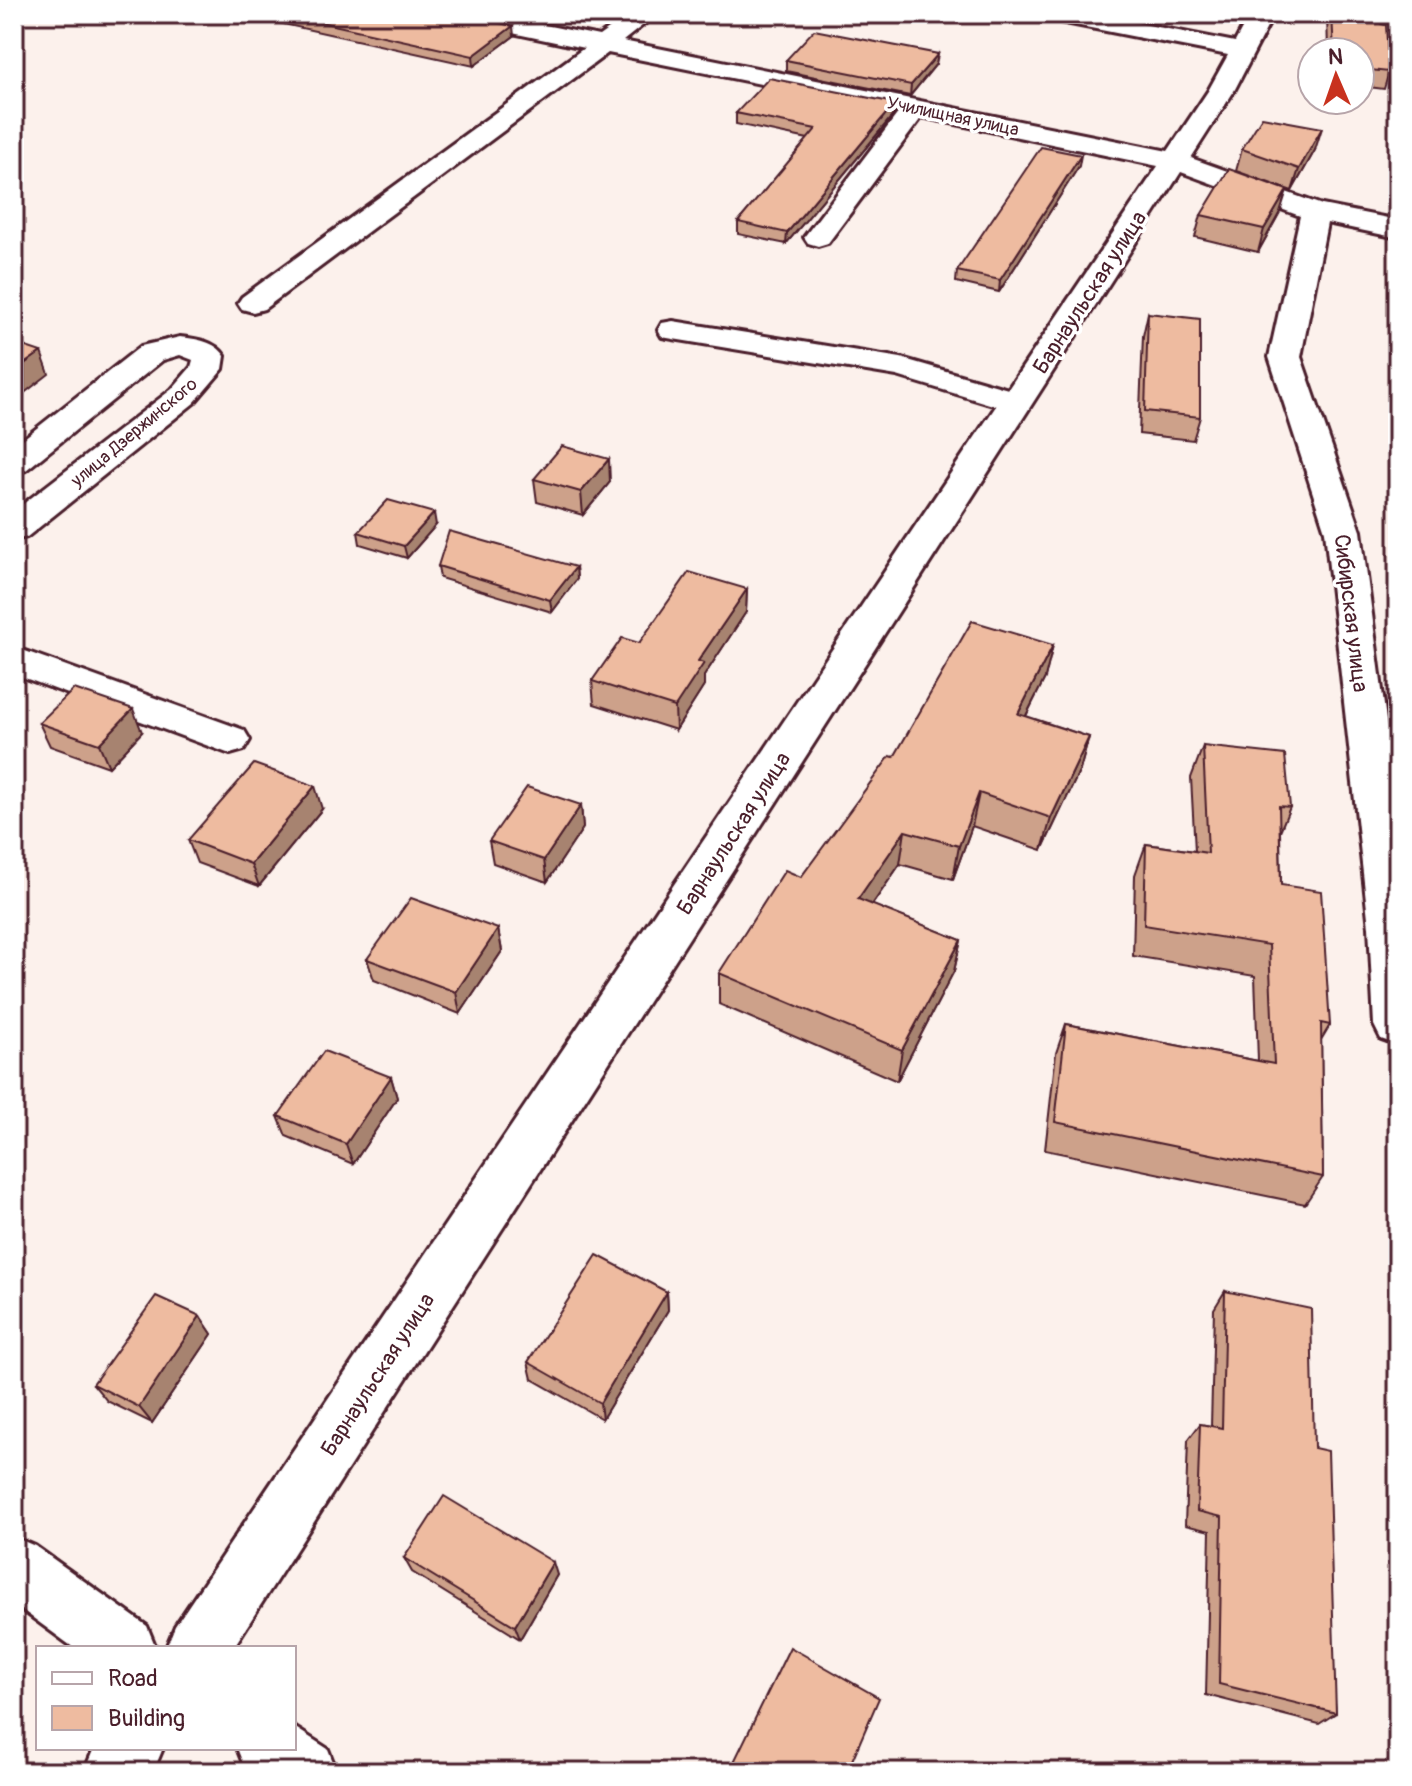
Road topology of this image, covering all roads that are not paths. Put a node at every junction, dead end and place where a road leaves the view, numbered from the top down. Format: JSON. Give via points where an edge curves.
{"nodes":[{"id":1,"x":455,"y":14,"type":"edge"},
{"id":2,"x":645,"y":14,"type":"edge"},
{"id":3,"x":1055,"y":14,"type":"edge"},
{"id":4,"x":1262,"y":14,"type":"edge"},
{"id":5,"x":603,"y":44,"type":"junction"},
{"id":6,"x":1242,"y":51,"type":"junction"},
{"id":7,"x":916,"y":108,"type":"junction"},
{"id":8,"x":1175,"y":161,"type":"junction"},
{"id":9,"x":1315,"y":212,"type":"junction"},
{"id":10,"x":1398,"y":229,"type":"edge"},
{"id":11,"x":818,"y":237,"type":"dead end"},
{"id":12,"x":253,"y":303,"type":"dead end"},
{"id":13,"x":673,"y":330,"type":"dead end"},
{"id":14,"x":1017,"y":402,"type":"junction"},
{"id":15,"x":14,"y":463,"type":"edge"},
{"id":16,"x":14,"y":529,"type":"edge"},
{"id":17,"x":14,"y":660,"type":"edge"},
{"id":18,"x":230,"y":740,"type":"dead end"},
{"id":19,"x":1398,"y":1025,"type":"edge"},
{"id":20,"x":14,"y":1567,"type":"edge"},
{"id":21,"x":122,"y":1646,"type":"edge"},
{"id":22,"x":198,"y":1646,"type":"edge"},
{"id":23,"x":130,"y":1750,"type":"edge"},
{"id":24,"x":272,"y":1750,"type":"edge"},
{"id":25,"x":116,"y":1772,"type":"edge"},
{"id":26,"x":305,"y":1772,"type":"edge"}],
"edges":[{"from":1,"to":5,"type":"street","name":"Училищная улица"},
{"from":2,"to":5,"type":"street"},
{"from":3,"to":6,"type":"street"},
{"from":4,"to":6,"type":"street","name":"Барнаульская улица"},
{"from":5,"to":7,"type":"street","name":"Училищная улица"},
{"from":5,"to":12,"type":"street"},
{"from":6,"to":8,"type":"street","name":"Барнаульская улица"},
{"from":7,"to":8,"type":"street","name":"Училищная улица"},
{"from":7,"to":11,"type":"street"},
{"from":8,"to":9,"type":"street","name":"Училищная улица"},
{"from":8,"to":14,"type":"street","name":"Барнаульская улица"},
{"from":9,"to":10,"type":"street","name":"Училищная улица"},
{"from":9,"to":19,"type":"street","name":"Сибирская улица","via":[[1285,357],[1343,531]]},
{"from":13,"to":14,"type":"street","via":[[901,367]]},
{"from":14,"to":22,"type":"street","name":"Барнаульская улица"},
{"from":15,"to":16,"type":"street","name":"улица Дзержинского","via":[[152,353],[180,346],[209,356],[207,369],[183,396]]},
{"from":17,"to":18,"type":"street"},
{"from":20,"to":21,"type":"street"},
{"from":23,"to":25,"type":"street"},
{"from":24,"to":26,"type":"street"}]}
